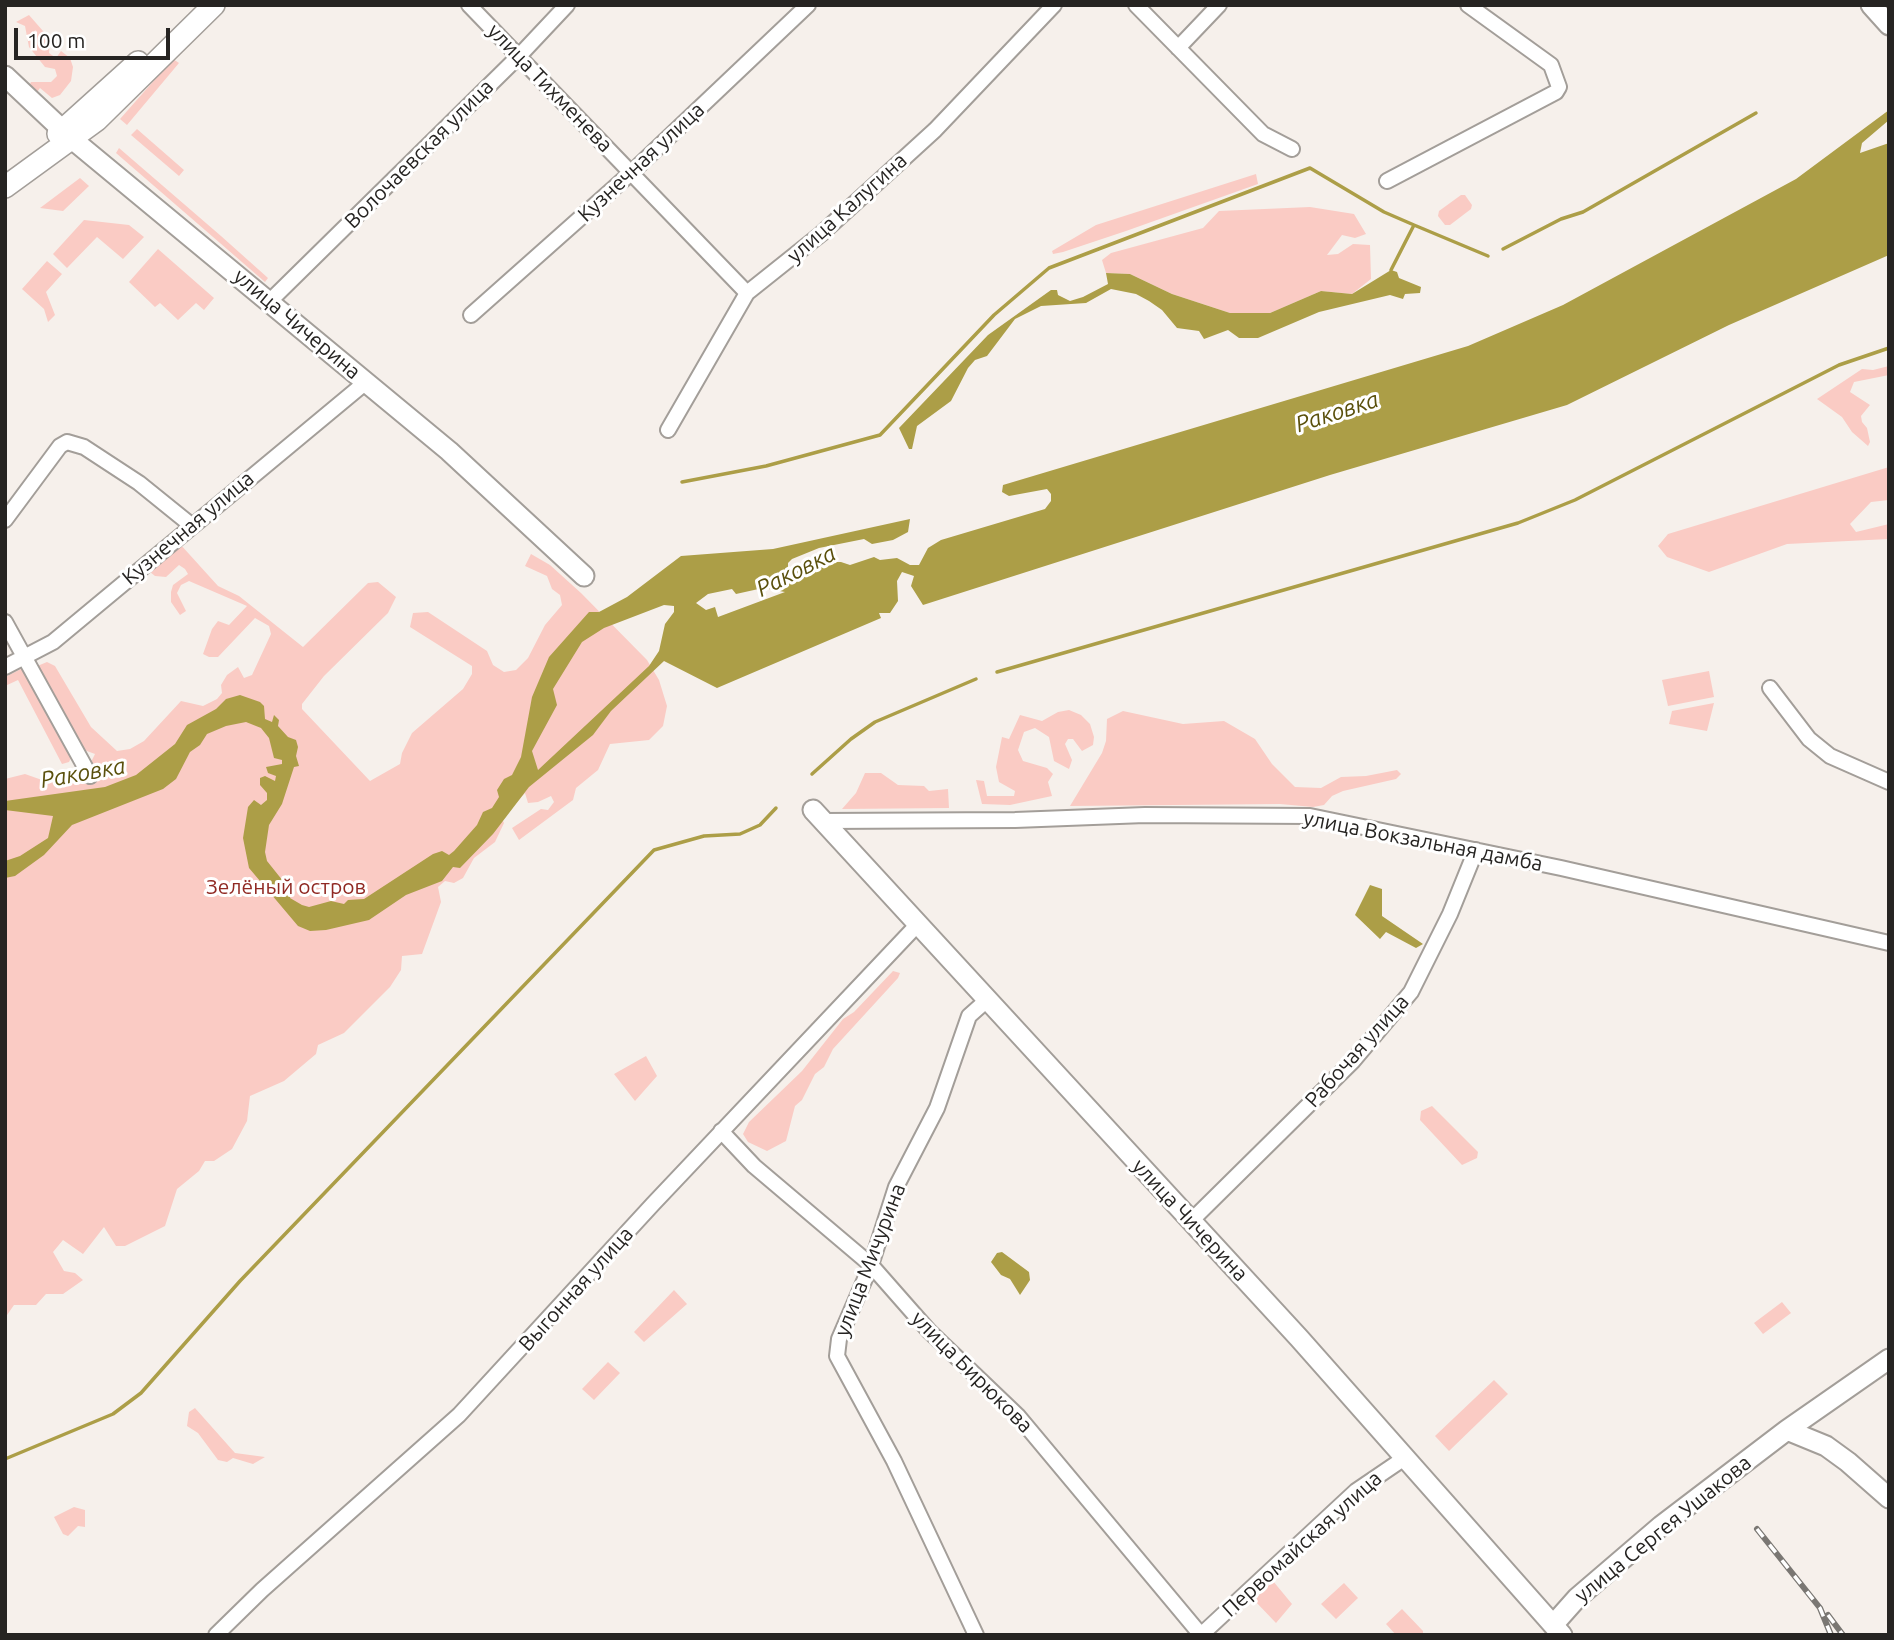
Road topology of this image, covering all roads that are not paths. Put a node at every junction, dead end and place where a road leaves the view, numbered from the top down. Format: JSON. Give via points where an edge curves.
{"nodes":[{"id":1,"x":198,"y":5,"type":"edge"},
{"id":2,"x":214,"y":5,"type":"edge"},
{"id":3,"x":469,"y":5,"type":"edge"},
{"id":4,"x":567,"y":5,"type":"edge"},
{"id":5,"x":808,"y":5,"type":"edge"},
{"id":6,"x":1054,"y":5,"type":"edge"},
{"id":7,"x":1136,"y":5,"type":"edge"},
{"id":8,"x":1219,"y":5,"type":"edge"},
{"id":9,"x":1468,"y":5,"type":"edge"},
{"id":10,"x":1871,"y":5,"type":"edge"},
{"id":11,"x":1889,"y":25,"type":"edge"},
{"id":12,"x":1178,"y":48,"type":"junction"},
{"id":13,"x":520,"y":55,"type":"junction"},
{"id":14,"x":5,"y":76,"type":"edge"},
{"id":15,"x":67,"y":135,"type":"junction"},
{"id":16,"x":1292,"y":149,"type":"dead end"},
{"id":17,"x":632,"y":172,"type":"junction"},
{"id":18,"x":5,"y":174,"type":"edge"},
{"id":19,"x":1387,"y":181,"type":"dead end"},
{"id":20,"x":5,"y":187,"type":"edge"},
{"id":21,"x":747,"y":293,"type":"junction"},
{"id":22,"x":270,"y":301,"type":"junction"},
{"id":23,"x":471,"y":315,"type":"dead end"},
{"id":24,"x":366,"y":382,"type":"junction"},
{"id":25,"x":668,"y":430,"type":"dead end"},
{"id":26,"x":5,"y":520,"type":"edge"},
{"id":27,"x":191,"y":525,"type":"junction"},
{"id":28,"x":584,"y":576,"type":"dead end"},
{"id":29,"x":5,"y":622,"type":"edge"},
{"id":30,"x":25,"y":657,"type":"junction"},
{"id":31,"x":5,"y":667,"type":"edge"},
{"id":32,"x":1770,"y":688,"type":"dead end"},
{"id":33,"x":90,"y":776,"type":"dead end"},
{"id":34,"x":1889,"y":782,"type":"edge"},
{"id":35,"x":818,"y":816,"type":"joint"},
{"id":36,"x":1476,"y":850,"type":"junction"},
{"id":37,"x":918,"y":924,"type":"junction"},
{"id":38,"x":1889,"y":943,"type":"edge"},
{"id":39,"x":987,"y":1000,"type":"junction"},
{"id":40,"x":721,"y":1131,"type":"junction"},
{"id":41,"x":1191,"y":1221,"type":"junction"},
{"id":42,"x":871,"y":1265,"type":"junction"},
{"id":43,"x":1889,"y":1359,"type":"edge"},
{"id":44,"x":1787,"y":1430,"type":"junction"},
{"id":45,"x":1406,"y":1457,"type":"junction"},
{"id":46,"x":1889,"y":1498,"type":"edge"},
{"id":47,"x":1553,"y":1631,"type":"edge"},
{"id":48,"x":216,"y":1635,"type":"edge"},
{"id":49,"x":976,"y":1635,"type":"edge"},
{"id":50,"x":1201,"y":1635,"type":"edge"}],
"edges":[{"from":1,"to":15,"type":"highway"},
{"from":2,"to":15,"type":"highway","via":[[97,120]]},
{"from":3,"to":13,"type":"street","name":"улица Тихменева"},
{"from":4,"to":13,"type":"street","name":"Волочаевская улица"},
{"from":5,"to":17,"type":"street","name":"Кузнечная улица"},
{"from":6,"to":21,"type":"street","name":"улица Калугина","via":[[934,130],[821,234]]},
{"from":7,"to":12,"type":"street"},
{"from":8,"to":12,"type":"street"},
{"from":9,"to":19,"type":"street","via":[[1551,65],[1559,87]]},
{"from":10,"to":11,"type":"main road"},
{"from":12,"to":16,"type":"street","via":[[1263,134]]},
{"from":13,"to":17,"type":"street","name":"улица Тихменева"},
{"from":13,"to":22,"type":"street","name":"Волочаевская улица"},
{"from":14,"to":15,"type":"main road","name":"улица Чичерина"},
{"from":15,"to":18,"type":"highway"},
{"from":15,"to":20,"type":"highway"},
{"from":15,"to":22,"type":"main road","name":"улица Чичерина"},
{"from":17,"to":21,"type":"street","name":"улица Тихменева"},
{"from":17,"to":23,"type":"street","name":"Кузнечная улица"},
{"from":21,"to":25,"type":"street","name":"улица Калугина"},
{"from":22,"to":24,"type":"main road","name":"улица Чичерина"},
{"from":24,"to":27,"type":"street","name":"Кузнечная улица"},
{"from":24,"to":28,"type":"main road","name":"улица Чичерина","via":[[449,451]]},
{"from":26,"to":27,"type":"street","via":[[67,442],[84,447],[139,483]]},
{"from":27,"to":30,"type":"street","name":"Кузнечная улица","via":[[53,642]]},
{"from":29,"to":30,"type":"street"},
{"from":30,"to":31,"type":"street","name":"Кузнечная улица"},
{"from":30,"to":33,"type":"street"},
{"from":32,"to":34,"type":"street","via":[[1809,739],[1830,756]]},
{"from":35,"to":36,"type":"street","name":"улица Вокзальная дамба","via":[[1016,820],[1310,816]]},
{"from":35,"to":37,"type":"main road","name":"улица Чичерина"},
{"from":36,"to":38,"type":"street","name":"улица Вокзальная дамба"},
{"from":36,"to":41,"type":"street","name":"Рабочая улица","via":[[1411,992],[1353,1061]]},
{"from":37,"to":39,"type":"main road","name":"улица Чичерина"},
{"from":37,"to":40,"type":"street","name":"Выгонная улица"},
{"from":39,"to":41,"type":"main road","name":"улица Чичерина"},
{"from":39,"to":42,"type":"street","name":"улица Мичурина","via":[[968,1016],[937,1108],[896,1187]]},
{"from":40,"to":42,"type":"street","name":"улица Бирюкова","via":[[754,1166]]},
{"from":40,"to":48,"type":"street","name":"Выгонная улица","via":[[459,1415]]},
{"from":41,"to":45,"type":"main road","name":"улица Чичерина"},
{"from":42,"to":49,"type":"street","name":"улица Мичурина","via":[[845,1322],[837,1356],[894,1461]]},
{"from":42,"to":50,"type":"street","name":"улица Бирюкова","via":[[929,1331],[1017,1416]]},
{"from":43,"to":44,"type":"main road","name":"улица Сергея Ушакова"},
{"from":44,"to":46,"type":"main road","via":[[1826,1447]]},
{"from":44,"to":47,"type":"main road","name":"улица Сергея Ушакова","via":[[1630,1550],[1577,1598]]},
{"from":45,"to":47,"type":"main road","name":"улица Чичерина"},
{"from":45,"to":50,"type":"street","name":"Первомайская улица","via":[[1356,1491]]}]}
